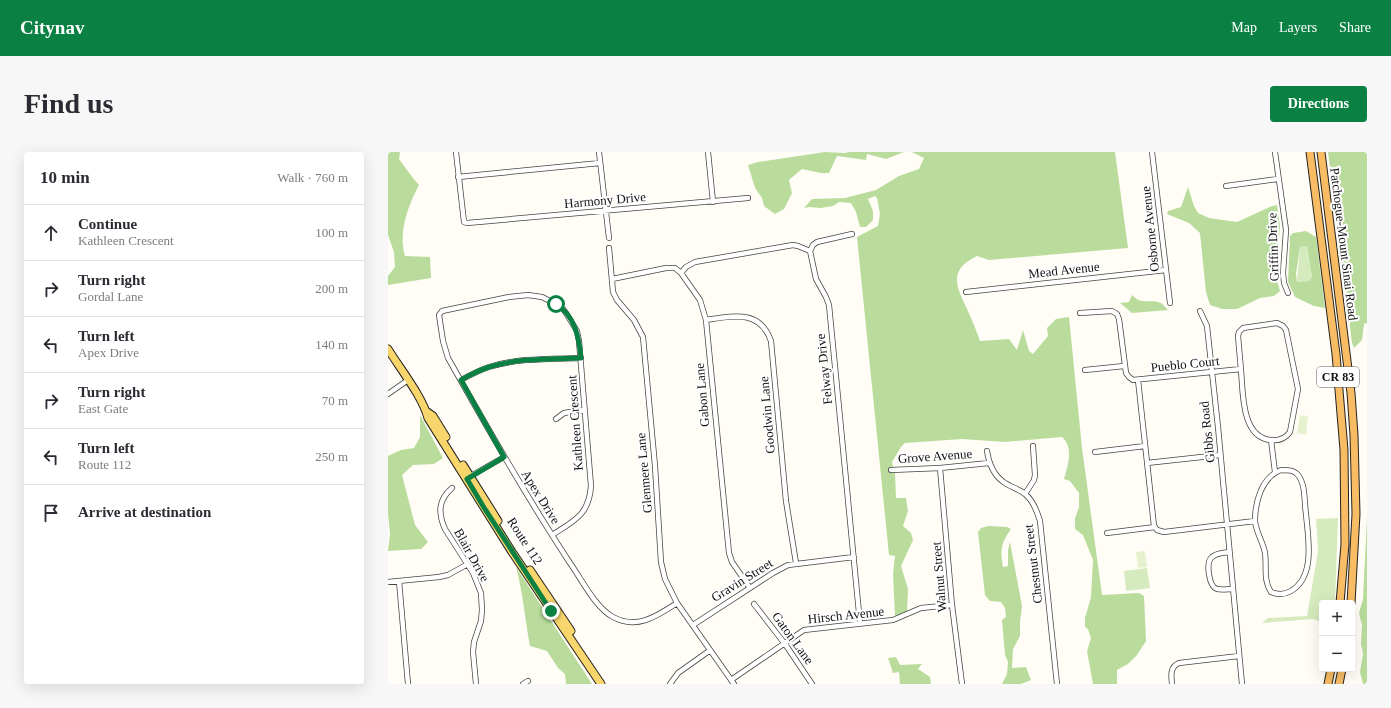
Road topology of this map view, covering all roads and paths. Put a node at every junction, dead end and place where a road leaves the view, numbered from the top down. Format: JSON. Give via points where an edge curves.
{"nodes":[{"id":1,"x":456,"y":152,"type":"edge"},
{"id":2,"x":599,"y":152,"type":"edge"},
{"id":3,"x":708,"y":152,"type":"edge"},
{"id":4,"x":1152,"y":152,"type":"edge"},
{"id":5,"x":1275,"y":152,"type":"edge"},
{"id":6,"x":1310,"y":152,"type":"edge"},
{"id":7,"x":1320,"y":152,"type":"edge"},
{"id":8,"x":600,"y":163,"type":"junction"},
{"id":9,"x":458,"y":176,"type":"junction"},
{"id":10,"x":1278,"y":179,"type":"junction"},
{"id":11,"x":1226,"y":186,"type":"dead end"},
{"id":12,"x":748,"y":198,"type":"dead end"},
{"id":13,"x":713,"y":202,"type":"junction"},
{"id":14,"x":605,"y":211,"type":"junction"},
{"id":15,"x":852,"y":234,"type":"dead end"},
{"id":16,"x":608,"y":238,"type":"dead end"},
{"id":17,"x":609,"y":248,"type":"dead end"},
{"id":18,"x":810,"y":250,"type":"junction"},
{"id":19,"x":1166,"y":270,"type":"junction"},
{"id":20,"x":681,"y":272,"type":"junction"},
{"id":21,"x":612,"y":279,"type":"junction"},
{"id":22,"x":966,"y":292,"type":"dead end"},
{"id":23,"x":1288,"y":293,"type":"dead end"},
{"id":24,"x":1170,"y":303,"type":"dead end"},
{"id":25,"x":1200,"y":311,"type":"dead end"},
{"id":26,"x":1080,"y":313,"type":"dead end"},
{"id":27,"x":439,"y":316,"type":"joint"},
{"id":28,"x":706,"y":320,"type":"junction"},
{"id":29,"x":388,"y":349,"type":"edge"},
{"id":30,"x":581,"y":358,"type":"junction"},
{"id":31,"x":1124,"y":366,"type":"junction"},
{"id":32,"x":1241,"y":369,"type":"junction"},
{"id":33,"x":1085,"y":370,"type":"dead end"},
{"id":34,"x":1212,"y":372,"type":"junction"},
{"id":35,"x":408,"y":380,"type":"junction"},
{"id":36,"x":461,"y":380,"type":"junction"},
{"id":37,"x":1138,"y":380,"type":"junction"},
{"id":38,"x":388,"y":394,"type":"edge"},
{"id":39,"x":584,"y":410,"type":"junction"},
{"id":40,"x":556,"y":419,"type":"dead end"},
{"id":41,"x":1271,"y":440,"type":"junction"},
{"id":42,"x":1033,"y":446,"type":"dead end"},
{"id":43,"x":1145,"y":446,"type":"junction"},
{"id":44,"x":987,"y":451,"type":"dead end"},
{"id":45,"x":1095,"y":452,"type":"dead end"},
{"id":46,"x":1220,"y":456,"type":"junction"},
{"id":47,"x":504,"y":457,"type":"junction"},
{"id":48,"x":989,"y":463,"type":"junction"},
{"id":49,"x":1147,"y":464,"type":"junction"},
{"id":50,"x":940,"y":468,"type":"junction"},
{"id":51,"x":890,"y":470,"type":"dead end"},
{"id":52,"x":1275,"y":472,"type":"junction"},
{"id":53,"x":469,"y":478,"type":"junction"},
{"id":54,"x":452,"y":488,"type":"dead end"},
{"id":55,"x":1025,"y":494,"type":"junction"},
{"id":56,"x":1255,"y":521,"type":"junction"},
{"id":57,"x":1226,"y":525,"type":"junction"},
{"id":58,"x":1156,"y":529,"type":"junction"},
{"id":59,"x":1107,"y":533,"type":"dead end"},
{"id":60,"x":552,"y":535,"type":"junction"},
{"id":61,"x":1229,"y":552,"type":"junction"},
{"id":62,"x":854,"y":557,"type":"junction"},
{"id":63,"x":796,"y":563,"type":"junction"},
{"id":64,"x":466,"y":565,"type":"junction"},
{"id":65,"x":399,"y":581,"type":"junction"},
{"id":66,"x":388,"y":582,"type":"edge"},
{"id":67,"x":750,"y":588,"type":"junction"},
{"id":68,"x":1233,"y":589,"type":"junction"},
{"id":69,"x":1340,"y":600,"type":"edge"},
{"id":70,"x":1350,"y":600,"type":"edge"},
{"id":71,"x":677,"y":604,"type":"junction"},
{"id":72,"x":754,"y":604,"type":"dead end"},
{"id":73,"x":952,"y":605,"type":"junction"},
{"id":74,"x":860,"y":623,"type":"junction"},
{"id":75,"x":693,"y":625,"type":"junction"},
{"id":76,"x":785,"y":644,"type":"junction"},
{"id":77,"x":710,"y":651,"type":"junction"},
{"id":78,"x":1239,"y":656,"type":"junction"},
{"id":79,"x":1330,"y":672,"type":"edge"},
{"id":80,"x":1341,"y":672,"type":"edge"},
{"id":81,"x":732,"y":682,"type":"edge"},
{"id":82,"x":408,"y":684,"type":"edge"},
{"id":83,"x":476,"y":684,"type":"edge"},
{"id":84,"x":601,"y":684,"type":"edge"},
{"id":85,"x":606,"y":684,"type":"edge"},
{"id":86,"x":670,"y":684,"type":"edge"},
{"id":87,"x":812,"y":684,"type":"edge"},
{"id":88,"x":962,"y":684,"type":"edge"},
{"id":89,"x":1057,"y":684,"type":"edge"},
{"id":90,"x":1172,"y":684,"type":"edge"},
{"id":91,"x":1242,"y":684,"type":"edge"},
{"id":92,"x":1328,"y":684,"type":"edge"},
{"id":93,"x":1339,"y":684,"type":"edge"}],
"edges":[{"from":1,"to":9,"type":"street"},
{"from":2,"to":8,"type":"street"},
{"from":3,"to":13,"type":"street"},
{"from":4,"to":19,"type":"street","name":"Osborne Avenue"},
{"from":5,"to":10,"type":"street","name":"Griffin Drive"},
{"from":6,"to":69,"type":"highway","name":"Patchogue-Mount Sinai Road","number":"CR 83","via":[[1336,354],[1343,434],[1345,517]]},
{"from":7,"to":70,"type":"highway","name":"Patchogue-Mount Sinai Road","number":"CR 83","via":[[1351,393],[1354,435],[1356,514]]},
{"from":8,"to":9,"type":"street"},
{"from":8,"to":14,"type":"street"},
{"from":9,"to":14,"type":"street","name":"Harmony Drive","via":[[464,222],[467,223]]},
{"from":10,"to":11,"type":"street"},
{"from":10,"to":23,"type":"street","name":"Griffin Drive","via":[[1286,230],[1283,273]]},
{"from":12,"to":13,"type":"street","name":"Harmony Drive"},
{"from":13,"to":14,"type":"street","name":"Harmony Drive"},
{"from":14,"to":16,"type":"street"},
{"from":15,"to":18,"type":"street","via":[[817,242]]},
{"from":17,"to":21,"type":"street","name":"Glenmere Lane"},
{"from":18,"to":20,"type":"street","via":[[793,245],[695,262]]},
{"from":18,"to":62,"type":"street","name":"Felway Drive","via":[[816,279],[828,306]]},
{"from":19,"to":22,"type":"street","name":"Mead Avenue"},
{"from":19,"to":24,"type":"street","name":"Osborne Avenue"},
{"from":20,"to":21,"type":"street","via":[[670,268]]},
{"from":20,"to":28,"type":"street","name":"Gabon Lane","via":[[700,300]]},
{"from":21,"to":71,"type":"street","name":"Glenmere Lane","via":[[616,300],[634,320],[643,338],[661,562],[665,580]]},
{"from":25,"to":34,"type":"street","name":"Gibbs Road","via":[[1206,326]]},
{"from":26,"to":31,"type":"street","via":[[1117,314]]},
{"from":27,"to":30,"type":"street","name":"Kathleen Crescent","via":[[442,311],[448,309],[509,297],[542,297],[558,305],[566,313],[577,331]]},
{"from":27,"to":36,"type":"street","name":"Apex Drive","via":[[445,350]]},
{"from":28,"to":63,"type":"street","name":"Goodwin Lane","via":[[746,316],[760,324],[769,336],[790,537]]},
{"from":28,"to":67,"type":"street","name":"Gabon Lane","via":[[729,553],[732,562]]},
{"from":29,"to":35,"type":"main road","name":"Route 112"},
{"from":30,"to":36,"type":"street","via":[[500,364],[480,370]]},
{"from":30,"to":39,"type":"street","name":"Kathleen Crescent"},
{"from":31,"to":33,"type":"street"},
{"from":31,"to":37,"type":"street","name":"Pueblo Court","via":[[1131,379]]},
{"from":32,"to":34,"type":"street","name":"Pueblo Court"},
{"from":32,"to":41,"type":"street","via":[[1243,407],[1252,429],[1258,436]]},
{"from":32,"to":41,"type":"street","via":[[1238,336],[1240,331],[1246,327],[1277,323],[1283,326],[1286,330],[1298,392],[1290,432],[1281,439]]},
{"from":34,"to":37,"type":"street","name":"Pueblo Court"},
{"from":34,"to":46,"type":"street","name":"Gibbs Road"},
{"from":35,"to":38,"type":"street"},
{"from":35,"to":53,"type":"main road","name":"Route 112","via":[[428,418]]},
{"from":36,"to":47,"type":"street","name":"Apex Drive"},
{"from":37,"to":43,"type":"street"},
{"from":39,"to":40,"type":"street","via":[[564,413]]},
{"from":39,"to":60,"type":"street","name":"Kathleen Crescent","via":[[589,462],[588,504],[580,516]]},
{"from":41,"to":52,"type":"street"},
{"from":42,"to":55,"type":"street","via":[[1035,475]]},
{"from":43,"to":45,"type":"street"},
{"from":43,"to":49,"type":"street"},
{"from":44,"to":48,"type":"street","name":"Chestnut Street"},
{"from":46,"to":49,"type":"street"},
{"from":46,"to":57,"type":"street","name":"Gibbs Road"},
{"from":47,"to":53,"type":"street"},
{"from":47,"to":60,"type":"street","name":"Apex Drive"},
{"from":48,"to":50,"type":"street","name":"Grove Avenue"},
{"from":48,"to":55,"type":"street","name":"Chestnut Street","via":[[999,478]]},
{"from":49,"to":58,"type":"street"},
{"from":50,"to":51,"type":"street","name":"Grove Avenue"},
{"from":50,"to":73,"type":"street","name":"Walnut Street"},
{"from":52,"to":56,"type":"street","via":[[1266,480],[1258,494]]},
{"from":52,"to":56,"type":"street","via":[[1289,470],[1298,474],[1303,484],[1308,562],[1302,582],[1287,593],[1278,595],[1271,592],[1266,584],[1265,553]]},
{"from":53,"to":84,"type":"main road","name":"Route 112","via":[[512,552]]},
{"from":53,"to":85,"type":"main road","name":"Route 112"},
{"from":54,"to":64,"type":"street","name":"Blair Drive","via":[[442,502],[440,515],[445,529]]},
{"from":55,"to":89,"type":"street","name":"Chestnut Street","via":[[1033,503],[1040,521]]},
{"from":56,"to":57,"type":"street"},
{"from":57,"to":58,"type":"street","via":[[1164,532]]},
{"from":57,"to":61,"type":"street","name":"Gibbs Road"},
{"from":58,"to":59,"type":"street"},
{"from":60,"to":71,"type":"street","name":"Apex Drive","via":[[601,608],[614,617],[627,622],[641,623]]},
{"from":61,"to":68,"type":"street","name":"Gibbs Road"},
{"from":61,"to":68,"type":"street","via":[[1215,555],[1211,558],[1209,567],[1213,587]]},
{"from":62,"to":63,"type":"street","name":"Gravin Street"},
{"from":62,"to":74,"type":"street","name":"Felway Drive"},
{"from":63,"to":67,"type":"street","name":"Gravin Street","via":[[773,573]]},
{"from":64,"to":65,"type":"street","via":[[448,575]]},
{"from":64,"to":83,"type":"street","name":"Blair Drive","via":[[478,584],[482,601],[481,621],[473,652]]},
{"from":65,"to":66,"type":"street"},
{"from":65,"to":82,"type":"street"},
{"from":67,"to":75,"type":"street","name":"Gravin Street"},
{"from":68,"to":78,"type":"street","name":"Gibbs Road"},
{"from":71,"to":75,"type":"street","name":"Glenmere Lane"},
{"from":72,"to":76,"type":"street","name":"Gaton Lane"},
{"from":73,"to":74,"type":"street","name":"Hirsch Avenue","via":[[921,608],[893,620]]},
{"from":73,"to":88,"type":"street","name":"Walnut Street"},
{"from":74,"to":76,"type":"street","name":"Hirsch Avenue","via":[[804,630]]},
{"from":75,"to":77,"type":"street","name":"Glenmere Lane"},
{"from":76,"to":81,"type":"street","name":"Hirsch Avenue"},
{"from":76,"to":87,"type":"street","name":"Gaton Lane"},
{"from":77,"to":81,"type":"street","name":"Glenmere Lane"},
{"from":77,"to":86,"type":"street","via":[[678,673]]},
{"from":78,"to":90,"type":"street","via":[[1179,663],[1171,670]]},
{"from":78,"to":91,"type":"street","name":"Gibbs Road"},
{"from":79,"to":92,"type":"highway"},
{"from":80,"to":93,"type":"highway"}]}
